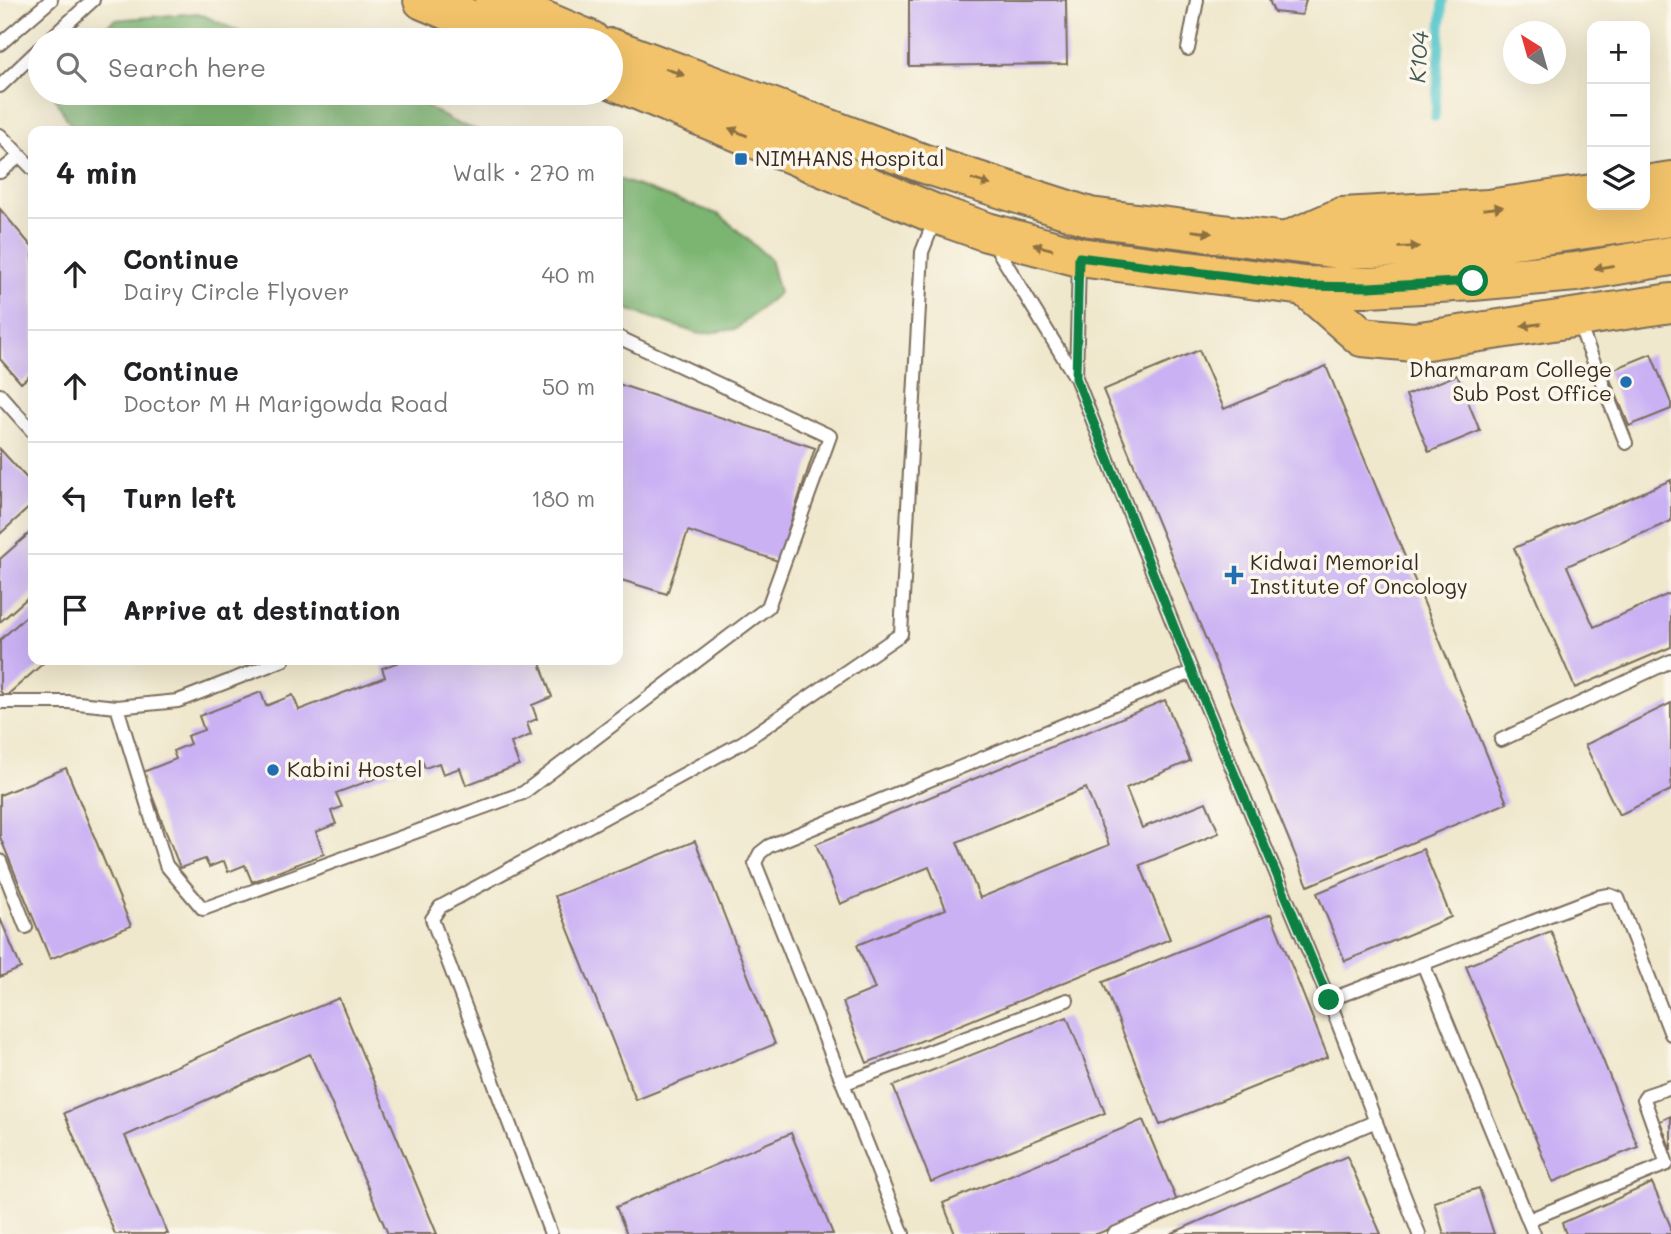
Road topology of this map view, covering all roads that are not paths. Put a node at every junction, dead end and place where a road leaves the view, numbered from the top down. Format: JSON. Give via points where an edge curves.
{"nodes":[{"id":1,"x":51,"y":0,"type":"edge"},
{"id":2,"x":93,"y":0,"type":"edge"},
{"id":3,"x":423,"y":0,"type":"edge"},
{"id":4,"x":495,"y":0,"type":"edge"},
{"id":5,"x":1197,"y":0,"type":"edge"},
{"id":6,"x":62,"y":28,"type":"edge"},
{"id":7,"x":490,"y":28,"type":"edge"},
{"id":8,"x":562,"y":28,"type":"edge"},
{"id":9,"x":0,"y":44,"type":"edge"},
{"id":10,"x":1188,"y":49,"type":"dead end"},
{"id":11,"x":623,"y":52,"type":"edge"},
{"id":12,"x":28,"y":59,"type":"edge"},
{"id":13,"x":623,"y":84,"type":"edge"},
{"id":14,"x":0,"y":86,"type":"edge"},
{"id":15,"x":0,"y":135,"type":"edge"},
{"id":16,"x":20,"y":156,"type":"junction"},
{"id":17,"x":28,"y":164,"type":"edge"},
{"id":18,"x":0,"y":172,"type":"edge"},
{"id":19,"x":1671,"y":181,"type":"edge"},
{"id":20,"x":1650,"y":184,"type":"edge"},
{"id":21,"x":1587,"y":195,"type":"edge"},
{"id":22,"x":933,"y":214,"type":"junction"},
{"id":23,"x":1671,"y":217,"type":"edge"},
{"id":24,"x":987,"y":232,"type":"junction"},
{"id":25,"x":1283,"y":243,"type":"junction"},
{"id":26,"x":1671,"y":256,"type":"edge"},
{"id":27,"x":1079,"y":257,"type":"junction"},
{"id":28,"x":1304,"y":286,"type":"junction"},
{"id":29,"x":1671,"y":303,"type":"edge"},
{"id":30,"x":1576,"y":318,"type":"junction"},
{"id":31,"x":623,"y":339,"type":"edge"},
{"id":32,"x":1076,"y":378,"type":"junction"},
{"id":33,"x":0,"y":395,"type":"edge"},
{"id":34,"x":28,"y":426,"type":"edge"},
{"id":35,"x":1626,"y":443,"type":"dead end"},
{"id":36,"x":1671,"y":661,"type":"edge"},
{"id":37,"x":271,"y":665,"type":"edge"},
{"id":38,"x":1192,"y":672,"type":"junction"},
{"id":39,"x":0,"y":702,"type":"edge"},
{"id":40,"x":117,"y":707,"type":"junction"},
{"id":41,"x":1501,"y":740,"type":"dead end"},
{"id":42,"x":0,"y":860,"type":"edge"},
{"id":43,"x":26,"y":927,"type":"dead end"},
{"id":44,"x":1423,"y":964,"type":"junction"},
{"id":45,"x":1067,"y":1000,"type":"dead end"},
{"id":46,"x":1329,"y":1000,"type":"junction"},
{"id":47,"x":1671,"y":1034,"type":"edge"},
{"id":48,"x":843,"y":1084,"type":"junction"},
{"id":49,"x":1671,"y":1087,"type":"edge"},
{"id":50,"x":1376,"y":1121,"type":"junction"},
{"id":51,"x":1528,"y":1220,"type":"junction"},
{"id":52,"x":551,"y":1234,"type":"edge"},
{"id":53,"x":903,"y":1234,"type":"edge"},
{"id":54,"x":1114,"y":1234,"type":"edge"},
{"id":55,"x":1419,"y":1234,"type":"edge"},
{"id":56,"x":1534,"y":1234,"type":"edge"}],
"edges":[{"from":1,"to":9,"type":"lane"},
{"from":2,"to":6,"type":"lane"},
{"from":3,"to":7,"type":"main road"},
{"from":4,"to":8,"type":"main road"},
{"from":5,"to":10,"type":"lane"},
{"from":11,"to":25,"type":"main road","one_way":true,"via":[[922,163],[1090,217]]},
{"from":12,"to":14,"type":"lane"},
{"from":22,"to":13,"type":"main road","one_way":true},
{"from":15,"to":16,"type":"lane"},
{"from":16,"to":17,"type":"lane"},
{"from":16,"to":18,"type":"lane"},
{"from":19,"to":20,"type":"main road"},
{"from":25,"to":21,"type":"main road","one_way":true,"via":[[1342,217],[1488,209]]},
{"from":22,"to":24,"type":"main road"},
{"from":22,"to":52,"type":"lane","via":[[922,253],[901,634],[743,742],[440,906],[432,919]]},
{"from":25,"to":23,"type":"main road","one_way":true,"via":[[1340,249],[1471,245]]},
{"from":27,"to":24,"type":"main road","one_way":true},
{"from":24,"to":32,"type":"lane"},
{"from":26,"to":28,"type":"main road","one_way":true,"via":[[1576,272],[1473,281]]},
{"from":27,"to":28,"type":"main road"},
{"from":27,"to":32,"type":"lane"},
{"from":30,"to":28,"type":"main road","one_way":true,"via":[[1414,342],[1362,337]]},
{"from":29,"to":30,"type":"main road"},
{"from":30,"to":35,"type":"lane"},
{"from":31,"to":40,"type":"lane","via":[[830,436],[768,607],[523,793],[203,909],[166,865]]},
{"from":32,"to":38,"type":"lane"},
{"from":33,"to":34,"type":"lane"},
{"from":36,"to":41,"type":"lane"},
{"from":37,"to":40,"type":"lane","via":[[178,701]]},
{"from":38,"to":46,"type":"lane"},
{"from":38,"to":48,"type":"lane","via":[[760,853],[755,863]]},
{"from":39,"to":40,"type":"lane"},
{"from":42,"to":43,"type":"lane"},
{"from":44,"to":46,"type":"lane"},
{"from":44,"to":47,"type":"lane","via":[[1609,895],[1618,898]]},
{"from":44,"to":51,"type":"lane"},
{"from":45,"to":48,"type":"lane"},
{"from":46,"to":50,"type":"lane"},
{"from":48,"to":53,"type":"lane"},
{"from":49,"to":51,"type":"lane","via":[[1644,1100],[1667,1164]]},
{"from":50,"to":54,"type":"lane"},
{"from":50,"to":55,"type":"lane"},
{"from":51,"to":56,"type":"lane"}]}
